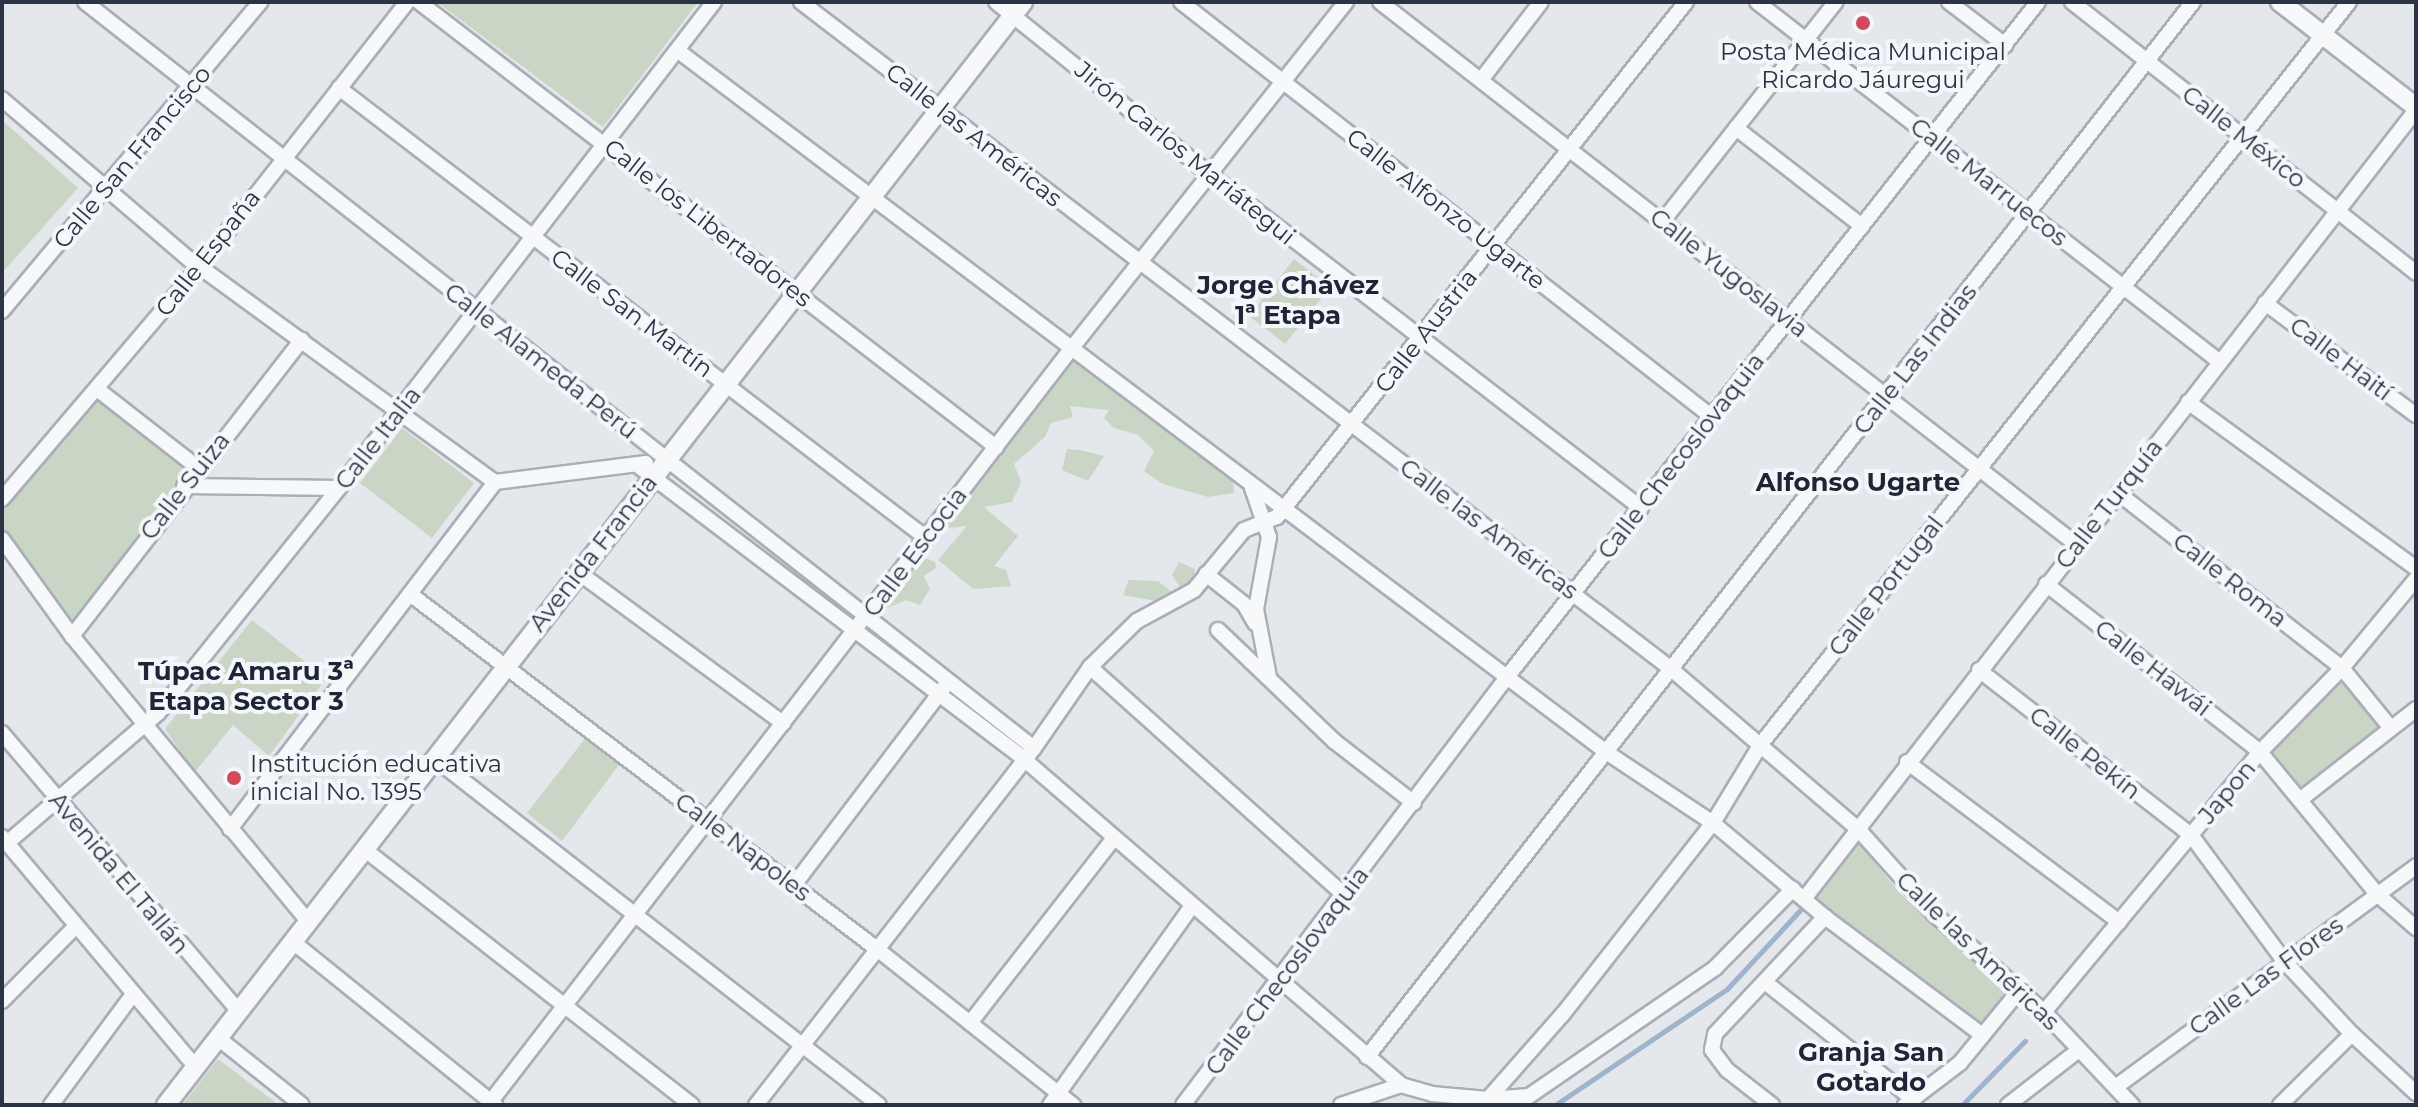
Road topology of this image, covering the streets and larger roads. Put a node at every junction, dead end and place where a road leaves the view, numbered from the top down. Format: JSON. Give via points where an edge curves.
{"nodes":[{"id":1,"x":85,"y":2,"type":"edge"},
{"id":2,"x":260,"y":2,"type":"edge"},
{"id":3,"x":407,"y":2,"type":"edge"},
{"id":4,"x":419,"y":2,"type":"edge"},
{"id":5,"x":714,"y":2,"type":"edge"},
{"id":6,"x":801,"y":2,"type":"edge"},
{"id":7,"x":996,"y":2,"type":"edge"},
{"id":8,"x":1181,"y":2,"type":"edge"},
{"id":9,"x":1346,"y":2,"type":"edge"},
{"id":10,"x":1380,"y":2,"type":"edge"},
{"id":11,"x":1541,"y":2,"type":"edge"},
{"id":12,"x":1686,"y":2,"type":"edge"},
{"id":13,"x":1757,"y":2,"type":"edge"},
{"id":14,"x":1836,"y":2,"type":"edge"},
{"id":15,"x":1949,"y":2,"type":"edge"},
{"id":16,"x":2038,"y":2,"type":"edge"},
{"id":17,"x":2072,"y":2,"type":"edge"},
{"id":18,"x":2193,"y":2,"type":"edge"},
{"id":19,"x":2280,"y":2,"type":"edge"},
{"id":20,"x":2349,"y":2,"type":"edge"},
{"id":21,"x":104,"y":8,"type":"edge"},
{"id":22,"x":1017,"y":8,"type":"edge"},
{"id":23,"x":2323,"y":35,"type":"junction"},
{"id":24,"x":1806,"y":40,"type":"junction"},
{"id":25,"x":2005,"y":45,"type":"junction"},
{"id":26,"x":677,"y":50,"type":"junction"},
{"id":27,"x":2147,"y":61,"type":"junction"},
{"id":28,"x":1481,"y":80,"type":"junction"},
{"id":29,"x":1284,"y":82,"type":"junction"},
{"id":30,"x":192,"y":88,"type":"junction"},
{"id":31,"x":339,"y":88,"type":"junction"},
{"id":32,"x":2,"y":99,"type":"edge"},
{"id":33,"x":943,"y":109,"type":"junction"},
{"id":34,"x":2416,"y":109,"type":"edge"},
{"id":35,"x":1736,"y":128,"type":"junction"},
{"id":36,"x":2243,"y":136,"type":"junction"},
{"id":37,"x":1932,"y":138,"type":"junction"},
{"id":38,"x":606,"y":142,"type":"junction"},
{"id":39,"x":1570,"y":149,"type":"junction"},
{"id":40,"x":283,"y":158,"type":"junction"},
{"id":41,"x":1209,"y":174,"type":"junction"},
{"id":42,"x":108,"y":187,"type":"junction"},
{"id":43,"x":869,"y":198,"type":"junction"},
{"id":44,"x":2337,"y":211,"type":"junction"},
{"id":45,"x":2029,"y":213,"type":"junction"},
{"id":46,"x":1662,"y":222,"type":"junction"},
{"id":47,"x":1862,"y":226,"type":"junction"},
{"id":48,"x":532,"y":238,"type":"junction"},
{"id":49,"x":1493,"y":246,"type":"junction"},
{"id":50,"x":1140,"y":263,"type":"junction"},
{"id":51,"x":201,"y":265,"type":"junction"},
{"id":52,"x":2416,"y":273,"type":"edge"},
{"id":53,"x":2123,"y":286,"type":"junction"},
{"id":54,"x":795,"y":292,"type":"junction"},
{"id":55,"x":2265,"y":303,"type":"junction"},
{"id":56,"x":2,"y":311,"type":"edge"},
{"id":57,"x":476,"y":311,"type":"junction"},
{"id":58,"x":1788,"y":320,"type":"junction"},
{"id":59,"x":1420,"y":338,"type":"junction"},
{"id":60,"x":302,"y":340,"type":"junction"},
{"id":61,"x":1071,"y":349,"type":"junction"},
{"id":62,"x":2220,"y":362,"type":"junction"},
{"id":63,"x":724,"y":383,"type":"junction"},
{"id":64,"x":97,"y":389,"type":"junction"},
{"id":65,"x":1886,"y":397,"type":"junction"},
{"id":66,"x":2188,"y":402,"type":"junction"},
{"id":67,"x":400,"y":409,"type":"junction"},
{"id":68,"x":2416,"y":415,"type":"edge"},
{"id":69,"x":1712,"y":417,"type":"junction"},
{"id":70,"x":1353,"y":425,"type":"junction"},
{"id":71,"x":996,"y":447,"type":"junction"},
{"id":72,"x":666,"y":459,"type":"junction"},
{"id":73,"x":198,"y":468,"type":"junction"},
{"id":74,"x":1979,"y":469,"type":"junction"},
{"id":75,"x":645,"y":470,"type":"junction"},
{"id":76,"x":495,"y":482,"type":"junction"},
{"id":77,"x":1249,"y":483,"type":"junction"},
{"id":78,"x":184,"y":486,"type":"junction"},
{"id":79,"x":339,"y":488,"type":"junction"},
{"id":80,"x":2118,"y":493,"type":"junction"},
{"id":81,"x":2,"y":499,"type":"edge"},
{"id":82,"x":1641,"y":508,"type":"junction"},
{"id":83,"x":1284,"y":510,"type":"junction"},
{"id":84,"x":1266,"y":521,"type":"junction"},
{"id":85,"x":926,"y":538,"type":"junction"},
{"id":86,"x":2,"y":539,"type":"edge"},
{"id":87,"x":2077,"y":545,"type":"junction"},
{"id":88,"x":2416,"y":568,"type":"edge"},
{"id":89,"x":578,"y":572,"type":"junction"},
{"id":90,"x":1206,"y":574,"type":"junction"},
{"id":91,"x":2416,"y":579,"type":"edge"},
{"id":92,"x":2046,"y":584,"type":"junction"},
{"id":93,"x":410,"y":594,"type":"junction"},
{"id":94,"x":1574,"y":594,"type":"junction"},
{"id":95,"x":866,"y":616,"type":"junction"},
{"id":96,"x":1258,"y":627,"type":"junction"},
{"id":97,"x":856,"y":630,"type":"junction"},
{"id":98,"x":1218,"y":630,"type":"dead end"},
{"id":99,"x":72,"y":636,"type":"junction"},
{"id":100,"x":505,"y":666,"type":"junction"},
{"id":101,"x":1090,"y":667,"type":"junction"},
{"id":102,"x":1670,"y":668,"type":"junction"},
{"id":103,"x":2342,"y":668,"type":"junction"},
{"id":104,"x":1979,"y":670,"type":"junction"},
{"id":105,"x":1269,"y":677,"type":"junction"},
{"id":106,"x":1507,"y":677,"type":"junction"},
{"id":107,"x":952,"y":678,"type":"junction"},
{"id":108,"x":941,"y":693,"type":"junction"},
{"id":109,"x":2416,"y":709,"type":"edge"},
{"id":110,"x":783,"y":723,"type":"junction"},
{"id":111,"x":146,"y":725,"type":"junction"},
{"id":112,"x":2390,"y":727,"type":"junction"},
{"id":113,"x":2,"y":733,"type":"edge"},
{"id":114,"x":1761,"y":744,"type":"junction"},
{"id":115,"x":2260,"y":752,"type":"junction"},
{"id":116,"x":1030,"y":754,"type":"junction"},
{"id":117,"x":1609,"y":754,"type":"junction"},
{"id":118,"x":434,"y":758,"type":"junction"},
{"id":119,"x":1907,"y":762,"type":"junction"},
{"id":120,"x":2301,"y":799,"type":"junction"},
{"id":121,"x":57,"y":800,"type":"junction"},
{"id":122,"x":1414,"y":803,"type":"junction"},
{"id":123,"x":708,"y":820,"type":"junction"},
{"id":124,"x":1713,"y":823,"type":"junction"},
{"id":125,"x":230,"y":829,"type":"junction"},
{"id":126,"x":1858,"y":829,"type":"junction"},
{"id":127,"x":2191,"y":835,"type":"junction"},
{"id":128,"x":1114,"y":838,"type":"junction"},
{"id":129,"x":5,"y":840,"type":"edge"},
{"id":130,"x":364,"y":849,"type":"junction"},
{"id":131,"x":2416,"y":866,"type":"edge"},
{"id":132,"x":794,"y":885,"type":"junction"},
{"id":133,"x":1798,"y":894,"type":"junction"},
{"id":134,"x":2377,"y":894,"type":"junction"},
{"id":135,"x":1345,"y":896,"type":"junction"},
{"id":136,"x":1192,"y":906,"type":"junction"},
{"id":137,"x":635,"y":915,"type":"junction"},
{"id":138,"x":1825,"y":917,"type":"junction"},
{"id":139,"x":308,"y":921,"type":"junction"},
{"id":140,"x":2119,"y":922,"type":"junction"},
{"id":141,"x":76,"y":926,"type":"junction"},
{"id":142,"x":2416,"y":928,"type":"edge"},
{"id":143,"x":293,"y":942,"type":"junction"},
{"id":144,"x":877,"y":949,"type":"junction"},
{"id":145,"x":2285,"y":962,"type":"junction"},
{"id":146,"x":1765,"y":982,"type":"junction"},
{"id":147,"x":7,"y":983,"type":"edge"},
{"id":148,"x":1280,"y":984,"type":"junction"},
{"id":149,"x":2019,"y":991,"type":"junction"},
{"id":150,"x":133,"y":994,"type":"junction"},
{"id":151,"x":2,"y":1001,"type":"edge"},
{"id":152,"x":562,"y":1009,"type":"junction"},
{"id":153,"x":239,"y":1011,"type":"junction"},
{"id":154,"x":2044,"y":1012,"type":"junction"},
{"id":155,"x":970,"y":1023,"type":"junction"},
{"id":156,"x":2352,"y":1034,"type":"junction"},
{"id":157,"x":1982,"y":1035,"type":"junction"},
{"id":158,"x":218,"y":1038,"type":"junction"},
{"id":159,"x":802,"y":1042,"type":"junction"},
{"id":160,"x":2079,"y":1050,"type":"junction"},
{"id":161,"x":1367,"y":1057,"type":"junction"},
{"id":162,"x":196,"y":1067,"type":"junction"},
{"id":163,"x":1401,"y":1085,"type":"junction"},
{"id":164,"x":2117,"y":1086,"type":"junction"},
{"id":165,"x":2416,"y":1093,"type":"edge"},
{"id":166,"x":1054,"y":1099,"type":"edge"},
{"id":167,"x":1488,"y":1099,"type":"junction"},
{"id":168,"x":1909,"y":1102,"type":"edge"},
{"id":169,"x":491,"y":1104,"type":"edge"},
{"id":170,"x":51,"y":1105,"type":"edge"},
{"id":171,"x":166,"y":1105,"type":"edge"},
{"id":172,"x":302,"y":1105,"type":"edge"},
{"id":173,"x":692,"y":1105,"type":"edge"},
{"id":174,"x":756,"y":1105,"type":"edge"},
{"id":175,"x":879,"y":1105,"type":"edge"},
{"id":176,"x":1073,"y":1105,"type":"edge"},
{"id":177,"x":1183,"y":1105,"type":"edge"},
{"id":178,"x":1341,"y":1105,"type":"edge"},
{"id":179,"x":1772,"y":1105,"type":"edge"},
{"id":180,"x":2008,"y":1105,"type":"edge"},
{"id":181,"x":2132,"y":1105,"type":"edge"},
{"id":182,"x":2280,"y":1105,"type":"edge"}],
"edges":[{"from":1,"to":21,"type":"street","name":"Calle Alameda Perú"},
{"from":2,"to":30,"type":"street","name":"Calle San Francisco"},
{"from":3,"to":31,"type":"street","name":"Calle España"},
{"from":4,"to":38,"type":"street","name":"Calle los Libertadores"},
{"from":5,"to":26,"type":"street","name":"Calle Italia"},
{"from":6,"to":33,"type":"street","name":"Calle las Américas"},
{"from":7,"to":22,"type":"street","name":"Jirón Carlos Mariátegui"},
{"from":8,"to":29,"type":"street","name":"Calle Alfonzo Ugarte"},
{"from":9,"to":29,"type":"street","name":"Calle Escocia"},
{"from":10,"to":28,"type":"street","name":"Calle Yugoslavia"},
{"from":11,"to":28,"type":"street"},
{"from":12,"to":39,"type":"street","name":"Calle Austria"},
{"from":13,"to":24,"type":"street","name":"Calle Marruecos"},
{"from":14,"to":24,"type":"street"},
{"from":15,"to":25,"type":"street"},
{"from":16,"to":25,"type":"street","name":"Calle Checoslovaquia"},
{"from":17,"to":27,"type":"street","name":"Calle México"},
{"from":18,"to":27,"type":"street","name":"Calle Las Indias"},
{"from":19,"to":23,"type":"street"},
{"from":20,"to":23,"type":"street","name":"Calle Portugal"},
{"from":21,"to":30,"type":"street","name":"Calle Alameda Perú"},
{"from":22,"to":33,"type":"street","name":"Avenida Francia"},
{"from":22,"to":41,"type":"street","name":"Jirón Carlos Mariátegui"},
{"from":23,"to":34,"type":"street"},
{"from":23,"to":36,"type":"street","name":"Calle Portugal"},
{"from":24,"to":35,"type":"street"},
{"from":24,"to":37,"type":"street","name":"Calle Marruecos"},
{"from":25,"to":37,"type":"street","name":"Calle Checoslovaquia"},
{"from":26,"to":38,"type":"street","name":"Calle Italia"},
{"from":26,"to":43,"type":"street"},
{"from":27,"to":36,"type":"street","name":"Calle México"},
{"from":27,"to":45,"type":"street","name":"Calle Las Indias"},
{"from":28,"to":39,"type":"street","name":"Calle Yugoslavia"},
{"from":29,"to":41,"type":"street","name":"Calle Escocia"},
{"from":29,"to":49,"type":"street","name":"Calle Alfonzo Ugarte"},
{"from":30,"to":40,"type":"street","name":"Calle Alameda Perú"},
{"from":30,"to":42,"type":"street","name":"Calle San Francisco"},
{"from":31,"to":40,"type":"street","name":"Calle España"},
{"from":31,"to":48,"type":"street","name":"Calle San Martín"},
{"from":32,"to":42,"type":"street"},
{"from":33,"to":43,"type":"street","name":"Avenida Francia"},
{"from":33,"to":50,"type":"street","name":"Calle las Américas"},
{"from":34,"to":44,"type":"street","name":"Calle Turquía"},
{"from":35,"to":46,"type":"street"},
{"from":35,"to":47,"type":"street"},
{"from":36,"to":44,"type":"street","name":"Calle México"},
{"from":36,"to":53,"type":"street","name":"Calle Portugal"},
{"from":37,"to":45,"type":"street","name":"Calle Marruecos"},
{"from":37,"to":47,"type":"street","name":"Calle Checoslovaquia"},
{"from":38,"to":48,"type":"street","name":"Calle Italia"},
{"from":38,"to":54,"type":"street","name":"Calle los Libertadores"},
{"from":39,"to":46,"type":"street","name":"Calle Yugoslavia"},
{"from":39,"to":49,"type":"street","name":"Calle Austria"},
{"from":40,"to":51,"type":"street","name":"Calle España"},
{"from":40,"to":57,"type":"street","name":"Calle Alameda Perú"},
{"from":41,"to":50,"type":"street","name":"Calle Escocia"},
{"from":41,"to":59,"type":"street","name":"Jirón Carlos Mariátegui"},
{"from":42,"to":51,"type":"street"},
{"from":42,"to":56,"type":"street","name":"Calle San Francisco"},
{"from":43,"to":54,"type":"street","name":"Avenida Francia"},
{"from":43,"to":61,"type":"street"},
{"from":44,"to":52,"type":"street","name":"Calle México"},
{"from":44,"to":55,"type":"street","name":"Calle Turquía"},
{"from":45,"to":53,"type":"street","name":"Calle Marruecos"},
{"from":45,"to":65,"type":"street","name":"Calle Las Indias"},
{"from":46,"to":58,"type":"street","name":"Calle Yugoslavia"},
{"from":47,"to":58,"type":"street","name":"Calle Checoslovaquia"},
{"from":48,"to":57,"type":"street","name":"Calle Italia"},
{"from":48,"to":63,"type":"street","name":"Calle San Martín"},
{"from":49,"to":59,"type":"street","name":"Calle Austria"},
{"from":49,"to":69,"type":"street","name":"Calle Alfonzo Ugarte"},
{"from":50,"to":61,"type":"street","name":"Calle Escocia"},
{"from":50,"to":70,"type":"street","name":"Calle las Américas"},
{"from":51,"to":60,"type":"street"},
{"from":51,"to":64,"type":"street","name":"Calle España"},
{"from":53,"to":62,"type":"street","name":"Calle Marruecos"},
{"from":53,"to":74,"type":"street","name":"Calle Portugal"},
{"from":54,"to":63,"type":"street","name":"Avenida Francia"},
{"from":54,"to":71,"type":"street","name":"Calle los Libertadores"},
{"from":55,"to":62,"type":"street","name":"Calle Turquía"},
{"from":55,"to":68,"type":"street","name":"Calle Haití"},
{"from":57,"to":67,"type":"street","name":"Calle Italia"},
{"from":57,"to":72,"type":"street","name":"Calle Alameda Perú"},
{"from":58,"to":65,"type":"street","name":"Calle Yugoslavia"},
{"from":58,"to":69,"type":"street","name":"Calle Checoslovaquia"},
{"from":59,"to":70,"type":"street","name":"Calle Austria"},
{"from":59,"to":82,"type":"street","name":"Jirón Carlos Mariátegui"},
{"from":60,"to":67,"type":"street"},
{"from":60,"to":73,"type":"street","name":"Calle Suiza"},
{"from":61,"to":71,"type":"street","name":"Calle Escocia"},
{"from":61,"to":77,"type":"street"},
{"from":62,"to":66,"type":"street","name":"Calle Turquía"},
{"from":63,"to":72,"type":"street","name":"Avenida Francia"},
{"from":63,"to":85,"type":"street","name":"Calle San Martín"},
{"from":64,"to":73,"type":"street"},
{"from":64,"to":81,"type":"street","name":"Calle España"},
{"from":65,"to":74,"type":"street","name":"Calle Yugoslavia"},
{"from":65,"to":102,"type":"street","name":"Calle Las Indias"},
{"from":66,"to":80,"type":"street","name":"Calle Turquía"},
{"from":66,"to":88,"type":"street"},
{"from":67,"to":76,"type":"street"},
{"from":67,"to":79,"type":"street","name":"Calle Italia"},
{"from":69,"to":82,"type":"street","name":"Calle Checoslovaquia"},
{"from":70,"to":83,"type":"street","name":"Calle Austria"},
{"from":70,"to":94,"type":"street","name":"Calle las Américas"},
{"from":71,"to":85,"type":"street","name":"Calle Escocia"},
{"from":72,"to":75,"type":"street","name":"Avenida Francia"},
{"from":72,"to":95,"type":"street","name":"Calle Alameda Perú"},
{"from":73,"to":78,"type":"street","name":"Calle Suiza"},
{"from":74,"to":87,"type":"street","name":"Calle Yugoslavia"},
{"from":74,"to":114,"type":"street","name":"Calle Portugal"},
{"from":75,"to":76,"type":"street"},
{"from":75,"to":89,"type":"street","name":"Avenida Francia"},
{"from":75,"to":97,"type":"street"},
{"from":76,"to":93,"type":"street"},
{"from":77,"to":83,"type":"street"},
{"from":77,"to":84,"type":"street"},
{"from":78,"to":79,"type":"street"},
{"from":78,"to":99,"type":"street","name":"Calle Suiza"},
{"from":79,"to":111,"type":"street","name":"Calle Italia"},
{"from":80,"to":87,"type":"street","name":"Calle Turquía"},
{"from":80,"to":103,"type":"street","name":"Calle Roma"},
{"from":82,"to":94,"type":"street","name":"Calle Checoslovaquia"},
{"from":83,"to":84,"type":"street","name":"Calle Austria"},
{"from":83,"to":106,"type":"street"},
{"from":84,"to":90,"type":"street","name":"Calle Austria","via":[[1244,530]]},
{"from":84,"to":96,"type":"street","via":[[1269,553],[1256,609]]},
{"from":85,"to":95,"type":"street","name":"Calle Escocia"},
{"from":86,"to":99,"type":"street"},
{"from":87,"to":92,"type":"street","name":"Calle Turquía"},
{"from":89,"to":100,"type":"street","name":"Avenida Francia"},
{"from":89,"to":110,"type":"street"},
{"from":90,"to":96,"type":"street","via":[[1244,604]]},
{"from":90,"to":101,"type":"street","name":"Calle Austria","via":[[1178,603],[1137,621]]},
{"from":91,"to":103,"type":"street","name":"Japon"},
{"from":92,"to":104,"type":"street","name":"Calle Turquía"},
{"from":92,"to":115,"type":"street","name":"Calle Hawái"},
{"from":93,"to":100,"type":"street","name":"Calle Napoles"},
{"from":93,"to":125,"type":"street"},
{"from":94,"to":102,"type":"street","name":"Calle las Américas"},
{"from":94,"to":106,"type":"street","name":"Calle Checoslovaquia"},
{"from":95,"to":97,"type":"street","name":"Calle Escocia"},
{"from":95,"to":107,"type":"street","name":"Calle Alameda Perú"},
{"from":96,"to":105,"type":"street"},
{"from":97,"to":108,"type":"street"},
{"from":97,"to":110,"type":"street","name":"Calle Escocia"},
{"from":98,"to":105,"type":"street"},
{"from":99,"to":111,"type":"street"},
{"from":100,"to":118,"type":"street","name":"Avenida Francia"},
{"from":100,"to":123,"type":"street","name":"Calle Napoles"},
{"from":101,"to":116,"type":"street","name":"Calle Austria"},
{"from":101,"to":135,"type":"street"},
{"from":102,"to":114,"type":"street","name":"Calle las Américas"},
{"from":102,"to":117,"type":"street","name":"Calle Las Indias"},
{"from":103,"to":112,"type":"street","name":"Calle Roma"},
{"from":103,"to":115,"type":"street","name":"Japon"},
{"from":104,"to":119,"type":"street","name":"Calle Turquía"},
{"from":104,"to":127,"type":"street","name":"Calle Pekín"},
{"from":105,"to":122,"type":"street","via":[[1334,741]]},
{"from":106,"to":117,"type":"street"},
{"from":106,"to":122,"type":"street","name":"Calle Checoslovaquia"},
{"from":107,"to":108,"type":"street"},
{"from":107,"to":116,"type":"street","name":"Calle Alameda Perú"},
{"from":108,"to":116,"type":"street"},
{"from":108,"to":132,"type":"street"},
{"from":109,"to":112,"type":"street"},
{"from":110,"to":123,"type":"street","name":"Calle Escocia"},
{"from":111,"to":121,"type":"street","name":"Calle Italia"},
{"from":111,"to":125,"type":"street"},
{"from":112,"to":120,"type":"street"},
{"from":113,"to":121,"type":"street","name":"Avenida El Tallán"},
{"from":114,"to":124,"type":"street","name":"Calle Portugal"},
{"from":114,"to":126,"type":"street","name":"Calle las Américas"},
{"from":115,"to":120,"type":"street","name":"Calle Hawái"},
{"from":115,"to":127,"type":"street","name":"Japon"},
{"from":116,"to":128,"type":"street"},
{"from":116,"to":144,"type":"street","name":"Calle Austria"},
{"from":117,"to":124,"type":"street"},
{"from":117,"to":161,"type":"street","name":"Calle Las Indias"},
{"from":118,"to":130,"type":"street","name":"Avenida Francia"},
{"from":118,"to":137,"type":"street"},
{"from":119,"to":126,"type":"street","name":"Calle Turquía"},
{"from":119,"to":140,"type":"street"},
{"from":120,"to":134,"type":"street","name":"Calle Hawái"},
{"from":121,"to":129,"type":"street","name":"Calle Italia"},
{"from":121,"to":153,"type":"street","name":"Avenida El Tallán"},
{"from":122,"to":135,"type":"street","name":"Calle Checoslovaquia"},
{"from":123,"to":132,"type":"street","name":"Calle Napoles"},
{"from":123,"to":137,"type":"street","name":"Calle Escocia"},
{"from":124,"to":133,"type":"street"},
{"from":124,"to":167,"type":"street","name":"Calle Portugal","via":[[1563,1014]]},
{"from":125,"to":139,"type":"street"},
{"from":126,"to":133,"type":"street","name":"Calle Turquía"},
{"from":126,"to":149,"type":"street","name":"Calle las Américas","via":[[1934,914]]},
{"from":127,"to":140,"type":"street","name":"Japon"},
{"from":127,"to":145,"type":"street","name":"Calle Pekín"},
{"from":128,"to":136,"type":"street"},
{"from":128,"to":155,"type":"street"},
{"from":129,"to":141,"type":"street"},
{"from":130,"to":139,"type":"street","name":"Avenida Francia"},
{"from":130,"to":152,"type":"street"},
{"from":131,"to":134,"type":"street","name":"Calle Las Flores"},
{"from":132,"to":144,"type":"street","name":"Calle Napoles"},
{"from":133,"to":138,"type":"street"},
{"from":133,"to":167,"type":"street","name":"Calle Turquía","via":[[1715,968],[1630,1030],[1529,1096]]},
{"from":134,"to":142,"type":"street","name":"Calle Hawái"},
{"from":134,"to":145,"type":"street","name":"Calle Las Flores"},
{"from":135,"to":148,"type":"street","name":"Calle Checoslovaquia"},
{"from":136,"to":148,"type":"street"},
{"from":136,"to":166,"type":"street"},
{"from":137,"to":152,"type":"street","name":"Calle Escocia"},
{"from":137,"to":159,"type":"street"},
{"from":138,"to":146,"type":"street"},
{"from":138,"to":157,"type":"street"},
{"from":139,"to":143,"type":"street","name":"Avenida Francia"},
{"from":140,"to":154,"type":"street","name":"Japon"},
{"from":141,"to":147,"type":"street"},
{"from":141,"to":150,"type":"street"},
{"from":143,"to":153,"type":"street","name":"Avenida Francia"},
{"from":143,"to":169,"type":"street"},
{"from":144,"to":155,"type":"street","name":"Calle Napoles"},
{"from":144,"to":159,"type":"street","name":"Calle Austria"},
{"from":145,"to":156,"type":"street","name":"Calle Pekín"},
{"from":145,"to":164,"type":"street","name":"Calle Las Flores"},
{"from":146,"to":168,"type":"street"},
{"from":146,"to":179,"type":"street","via":[[1715,1034],[1712,1050],[1727,1070]]},
{"from":147,"to":151,"type":"street"},
{"from":148,"to":161,"type":"street"},
{"from":148,"to":177,"type":"street","name":"Calle Checoslovaquia"},
{"from":149,"to":154,"type":"street","name":"Calle las Américas"},
{"from":149,"to":157,"type":"street"},
{"from":150,"to":162,"type":"street"},
{"from":150,"to":170,"type":"street"},
{"from":152,"to":169,"type":"street","name":"Calle Escocia"},
{"from":152,"to":173,"type":"street"},
{"from":153,"to":158,"type":"street","name":"Avenida Francia"},
{"from":154,"to":160,"type":"street","name":"Calle las Américas"},
{"from":155,"to":166,"type":"street","name":"Calle Napoles"},
{"from":156,"to":165,"type":"street","name":"Calle Pekín"},
{"from":156,"to":182,"type":"street"},
{"from":157,"to":168,"type":"street","via":[[1960,1063]]},
{"from":158,"to":162,"type":"street","name":"Avenida Francia"},
{"from":158,"to":172,"type":"street"},
{"from":159,"to":174,"type":"street","name":"Calle Austria"},
{"from":159,"to":175,"type":"street"},
{"from":160,"to":164,"type":"street","name":"Calle las Américas"},
{"from":160,"to":180,"type":"street"},
{"from":161,"to":163,"type":"street"},
{"from":162,"to":171,"type":"street","name":"Avenida Francia"},
{"from":163,"to":167,"type":"street","name":"Calle Turquía"},
{"from":163,"to":178,"type":"street"},
{"from":164,"to":181,"type":"street","name":"Calle las Américas"},
{"from":166,"to":176,"type":"street","name":"Calle Napoles"}]}
